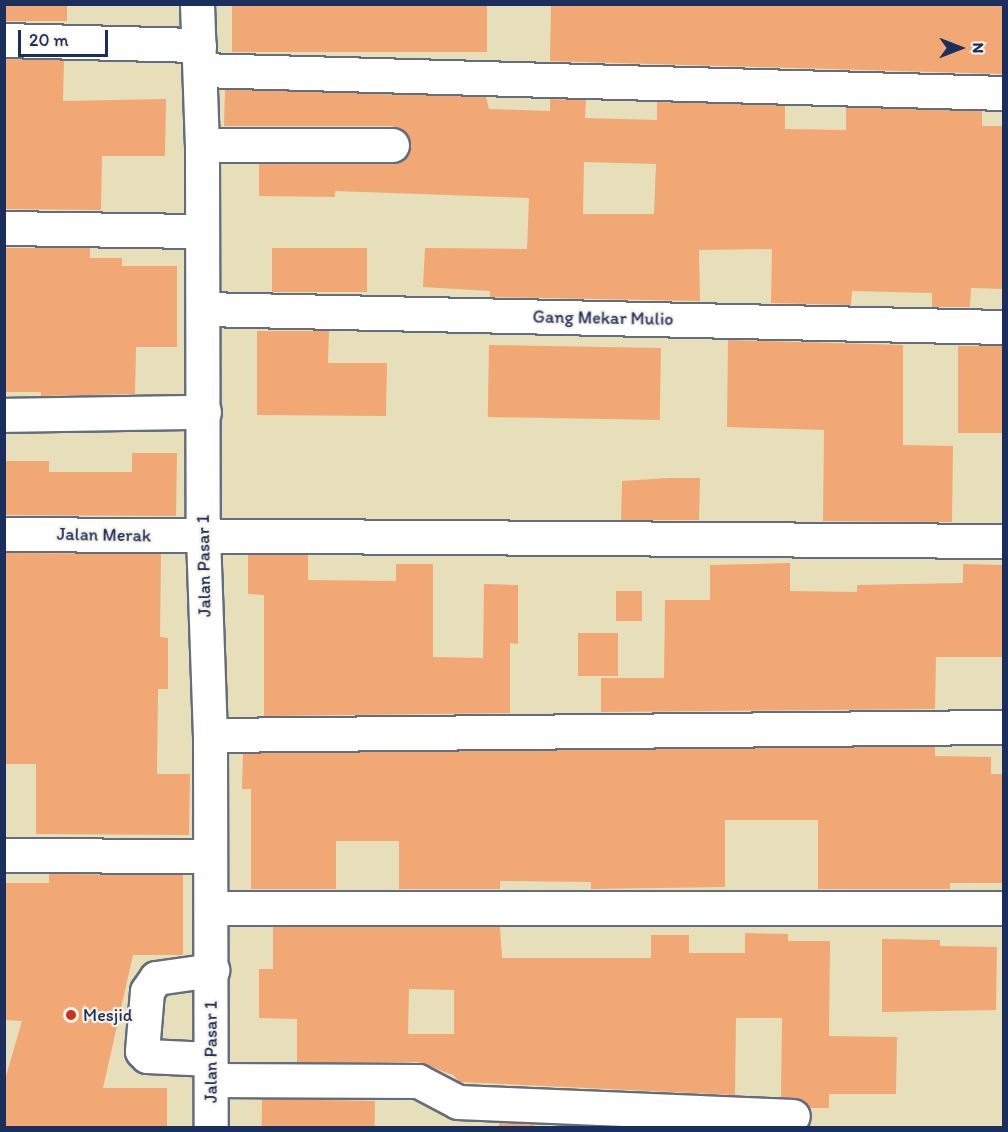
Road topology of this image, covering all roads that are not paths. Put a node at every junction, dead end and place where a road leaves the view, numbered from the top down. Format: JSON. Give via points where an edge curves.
{"nodes":[{"id":1,"x":197,"y":4,"type":"edge"},
{"id":2,"x":4,"y":40,"type":"edge"},
{"id":3,"x":200,"y":57,"type":"junction"},
{"id":4,"x":1004,"y":93,"type":"edge"},
{"id":5,"x":202,"y":145,"type":"junction"},
{"id":6,"x":392,"y":145,"type":"dead end"},
{"id":7,"x":4,"y":228,"type":"edge"},
{"id":8,"x":202,"y":231,"type":"junction"},
{"id":9,"x":203,"y":309,"type":"junction"},
{"id":10,"x":1004,"y":327,"type":"edge"},
{"id":11,"x":204,"y":412,"type":"junction"},
{"id":12,"x":4,"y":415,"type":"edge"},
{"id":13,"x":4,"y":534,"type":"edge"},
{"id":14,"x":203,"y":536,"type":"junction"},
{"id":15,"x":1004,"y":541,"type":"edge"},
{"id":16,"x":1004,"y":727,"type":"edge"},
{"id":17,"x":210,"y":735,"type":"junction"},
{"id":18,"x":4,"y":855,"type":"edge"},
{"id":19,"x":210,"y":856,"type":"junction"},
{"id":20,"x":211,"y":908,"type":"junction"},
{"id":21,"x":1004,"y":908,"type":"edge"},
{"id":22,"x":212,"y":970,"type":"junction"},
{"id":23,"x":210,"y":1070,"type":"junction"},
{"id":24,"x":793,"y":1116,"type":"dead end"},
{"id":25,"x":211,"y":1128,"type":"edge"}],
"edges":[{"from":1,"to":3,"type":"street","name":"Jalan Pasar 1"},
{"from":2,"to":3,"type":"street"},
{"from":3,"to":4,"type":"street"},
{"from":3,"to":5,"type":"street","name":"Jalan Pasar 1"},
{"from":5,"to":6,"type":"street"},
{"from":5,"to":8,"type":"street","name":"Jalan Pasar 1"},
{"from":7,"to":8,"type":"street"},
{"from":8,"to":9,"type":"street","name":"Jalan Pasar 1"},
{"from":9,"to":10,"type":"street","name":"Gang Mekar Mulio"},
{"from":9,"to":11,"type":"street","name":"Jalan Pasar 1"},
{"from":11,"to":12,"type":"street"},
{"from":11,"to":14,"type":"street","name":"Jalan Pasar 1"},
{"from":13,"to":14,"type":"street","name":"Jalan Merak"},
{"from":14,"to":15,"type":"street","name":"Jalan Merak"},
{"from":14,"to":17,"type":"street","name":"Jalan Pasar 1"},
{"from":16,"to":17,"type":"street"},
{"from":17,"to":19,"type":"street","name":"Jalan Pasar 1"},
{"from":18,"to":19,"type":"street"},
{"from":19,"to":20,"type":"street","name":"Jalan Pasar 1"},
{"from":20,"to":21,"type":"street"},
{"from":20,"to":22,"type":"street","name":"Jalan Pasar 1"},
{"from":22,"to":23,"type":"street","name":"Jalan Pasar 1"},
{"from":22,"to":23,"type":"street","via":[[156,978],[147,991],[142,1051],[147,1056]]},
{"from":23,"to":24,"type":"street","via":[[418,1082],[458,1102]]},
{"from":23,"to":25,"type":"street","name":"Jalan Pasar 1"}]}
